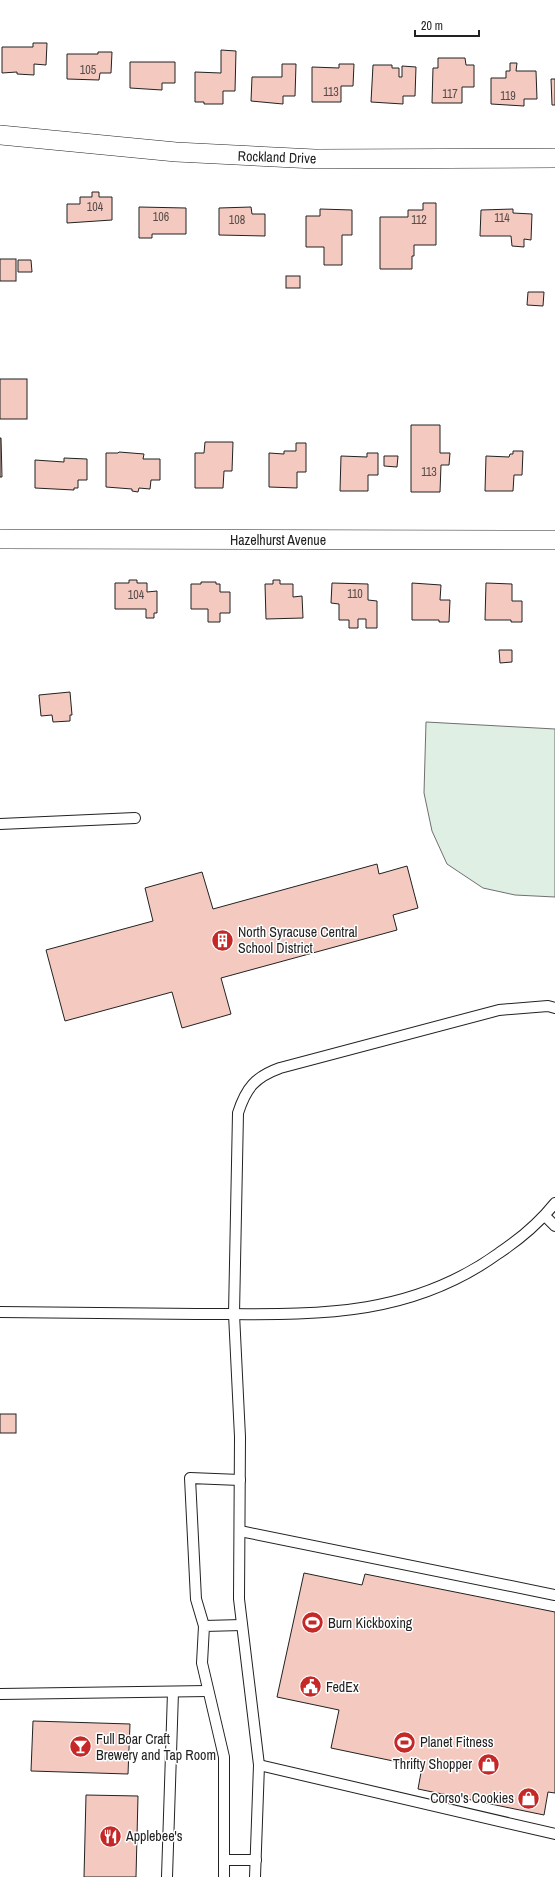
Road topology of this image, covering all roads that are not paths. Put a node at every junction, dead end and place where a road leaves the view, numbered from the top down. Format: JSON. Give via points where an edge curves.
{"nodes":[{"id":1,"x":0,"y":134,"type":"edge"},
{"id":2,"x":555,"y":158,"type":"edge"},
{"id":3,"x":0,"y":539,"type":"edge"},
{"id":4,"x":555,"y":540,"type":"edge"},
{"id":5,"x":135,"y":818,"type":"dead end"},
{"id":6,"x":0,"y":824,"type":"edge"},
{"id":7,"x":555,"y":1008,"type":"edge"},
{"id":8,"x":555,"y":1203,"type":"edge"},
{"id":9,"x":545,"y":1216,"type":"junction"},
{"id":10,"x":555,"y":1226,"type":"edge"},
{"id":11,"x":0,"y":1312,"type":"edge"},
{"id":12,"x":234,"y":1314,"type":"junction"},
{"id":13,"x":240,"y":1480,"type":"junction"},
{"id":14,"x":240,"y":1531,"type":"junction"},
{"id":15,"x":555,"y":1595,"type":"edge"},
{"id":16,"x":242,"y":1625,"type":"junction"},
{"id":17,"x":204,"y":1626,"type":"junction"},
{"id":18,"x":208,"y":1691,"type":"junction"},
{"id":19,"x":173,"y":1692,"type":"junction"},
{"id":20,"x":0,"y":1694,"type":"edge"},
{"id":21,"x":259,"y":1765,"type":"junction"},
{"id":22,"x":555,"y":1834,"type":"edge"},
{"id":23,"x":224,"y":1860,"type":"junction"},
{"id":24,"x":256,"y":1860,"type":"junction"},
{"id":25,"x":167,"y":1877,"type":"edge"},
{"id":26,"x":224,"y":1877,"type":"edge"},
{"id":27,"x":255,"y":1877,"type":"edge"}],
"edges":[{"from":1,"to":2,"type":"street","name":"Rockland Drive","via":[[176,152],[315,159]]},
{"from":3,"to":4,"type":"street","name":"Hazelhurst Avenue"},
{"from":5,"to":6,"type":"lane"},
{"from":7,"to":12,"type":"lane","via":[[548,1006],[499,1010],[280,1068],[267,1072],[252,1084],[243,1096],[238,1113]]},
{"from":8,"to":9,"type":"lane"},
{"from":9,"to":10,"type":"lane"},
{"from":9,"to":12,"type":"lane","via":[[477,1269],[437,1289],[392,1304],[331,1313]]},
{"from":11,"to":12,"type":"lane"},
{"from":12,"to":13,"type":"lane"},
{"from":13,"to":14,"type":"lane"},
{"from":13,"to":17,"type":"lane","via":[[190,1478],[196,1599]]},
{"from":14,"to":15,"type":"lane"},
{"from":14,"to":16,"type":"lane","via":[[239,1599]]},
{"from":16,"to":17,"type":"lane"},
{"from":16,"to":21,"type":"lane"},
{"from":17,"to":18,"type":"lane","via":[[202,1663]]},
{"from":18,"to":19,"type":"lane"},
{"from":18,"to":23,"type":"lane","via":[[224,1757]]},
{"from":19,"to":20,"type":"lane"},
{"from":19,"to":25,"type":"lane"},
{"from":21,"to":22,"type":"lane"},
{"from":21,"to":24,"type":"lane"},
{"from":23,"to":24,"type":"lane"},
{"from":23,"to":26,"type":"lane"},
{"from":24,"to":27,"type":"lane"}]}
